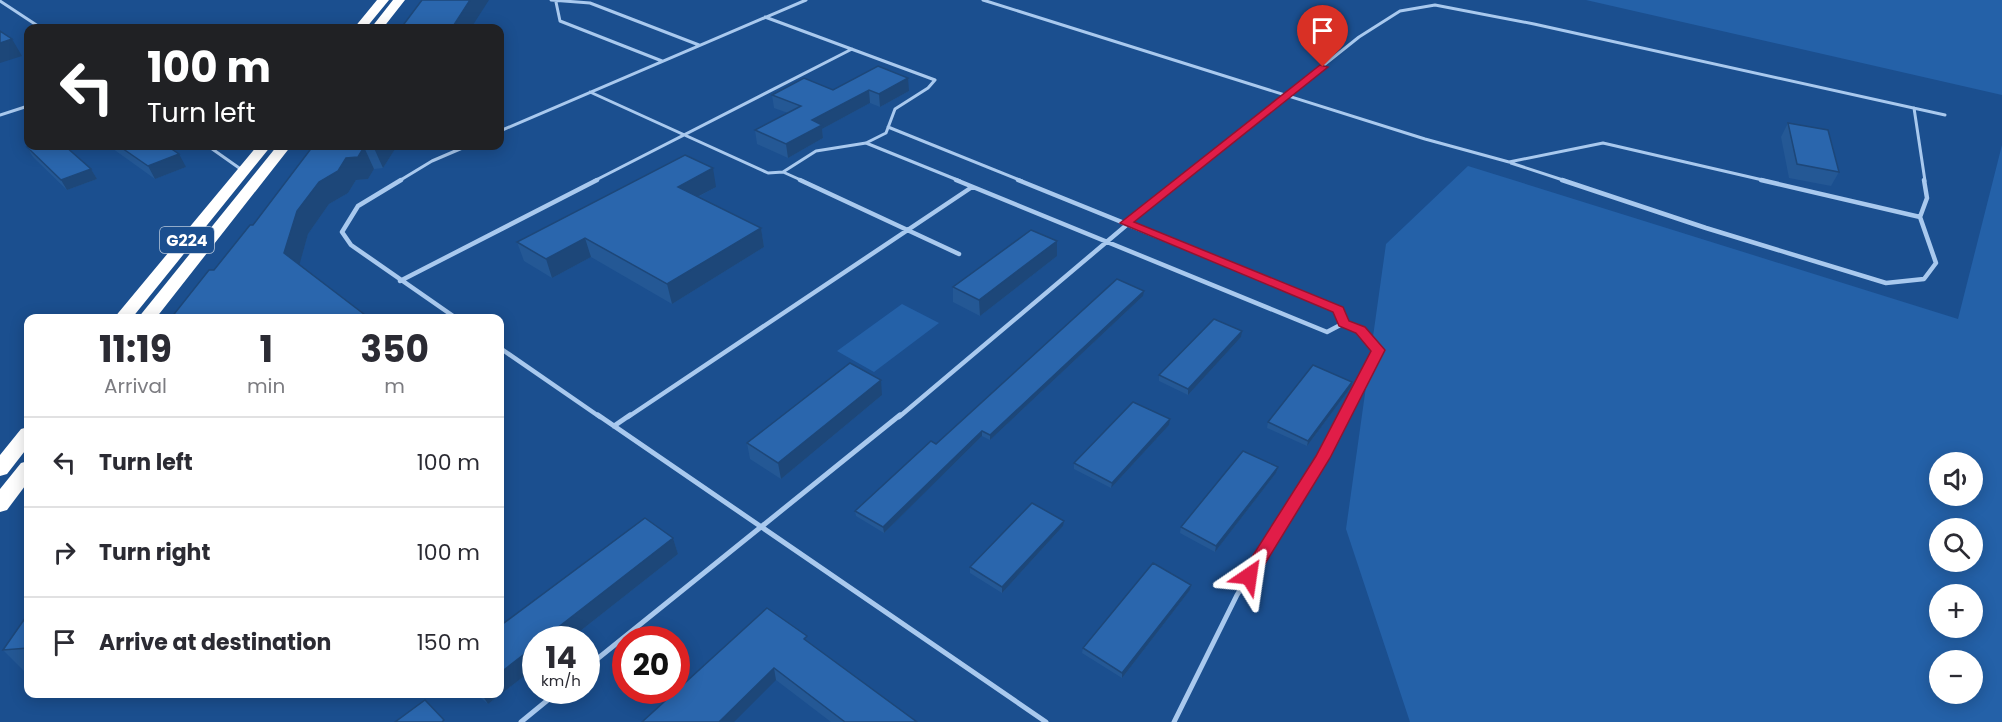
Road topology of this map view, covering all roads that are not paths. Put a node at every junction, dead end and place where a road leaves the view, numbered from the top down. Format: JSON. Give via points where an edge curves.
{"nodes":[{"id":1,"x":383,"y":0,"type":"edge"},
{"id":2,"x":399,"y":0,"type":"edge"},
{"id":3,"x":551,"y":0,"type":"edge"},
{"id":4,"x":806,"y":0,"type":"edge"},
{"id":5,"x":983,"y":0,"type":"edge"},
{"id":6,"x":0,"y":1,"type":"edge"},
{"id":7,"x":556,"y":2,"type":"junction"},
{"id":8,"x":765,"y":17,"type":"junction"},
{"id":9,"x":35,"y":24,"type":"edge"},
{"id":10,"x":363,"y":24,"type":"edge"},
{"id":11,"x":380,"y":24,"type":"edge"},
{"id":12,"x":699,"y":45,"type":"junction"},
{"id":13,"x":852,"y":49,"type":"junction"},
{"id":14,"x":663,"y":62,"type":"junction"},
{"id":15,"x":590,"y":92,"type":"junction"},
{"id":16,"x":1288,"y":96,"type":"junction"},
{"id":17,"x":24,"y":107,"type":"edge"},
{"id":18,"x":1914,"y":108,"type":"junction"},
{"id":19,"x":0,"y":115,"type":"edge"},
{"id":20,"x":1945,"y":115,"type":"dead end"},
{"id":21,"x":888,"y":127,"type":"junction"},
{"id":22,"x":504,"y":130,"type":"edge"},
{"id":23,"x":684,"y":135,"type":"junction"},
{"id":24,"x":866,"y":143,"type":"junction"},
{"id":25,"x":214,"y":150,"type":"edge"},
{"id":26,"x":261,"y":150,"type":"edge"},
{"id":27,"x":281,"y":150,"type":"edge"},
{"id":28,"x":458,"y":150,"type":"edge"},
{"id":29,"x":1509,"y":162,"type":"junction"},
{"id":30,"x":243,"y":171,"type":"junction"},
{"id":31,"x":783,"y":172,"type":"junction"},
{"id":32,"x":972,"y":187,"type":"junction"},
{"id":33,"x":1920,"y":217,"type":"junction"},
{"id":34,"x":1126,"y":223,"type":"junction"},
{"id":35,"x":907,"y":230,"type":"junction"},
{"id":36,"x":1107,"y":242,"type":"junction"},
{"id":37,"x":959,"y":254,"type":"dead end"},
{"id":38,"x":400,"y":281,"type":"junction"},
{"id":39,"x":126,"y":314,"type":"edge"},
{"id":40,"x":150,"y":314,"type":"edge"},
{"id":41,"x":450,"y":314,"type":"edge"},
{"id":42,"x":1344,"y":323,"type":"junction"},
{"id":43,"x":504,"y":351,"type":"edge"},
{"id":44,"x":614,"y":426,"type":"junction"},
{"id":45,"x":24,"y":439,"type":"edge"},
{"id":46,"x":0,"y":469,"type":"edge"},
{"id":47,"x":24,"y":473,"type":"edge"},
{"id":48,"x":0,"y":504,"type":"edge"},
{"id":49,"x":761,"y":526,"type":"junction"},
{"id":50,"x":600,"y":657,"type":"edge"},
{"id":51,"x":543,"y":704,"type":"edge"},
{"id":52,"x":521,"y":722,"type":"edge"},
{"id":53,"x":1046,"y":722,"type":"edge"},
{"id":54,"x":1174,"y":722,"type":"edge"}],
"edges":[{"from":1,"to":10,"type":"highway"},
{"from":2,"to":11,"type":"highway"},
{"from":3,"to":7,"type":"lane"},
{"from":4,"to":8,"type":"lane"},
{"from":5,"to":16,"type":"lane"},
{"from":6,"to":9,"type":"lane"},
{"from":7,"to":12,"type":"lane","via":[[590,3]]},
{"from":7,"to":14,"type":"lane","via":[[560,21]]},
{"from":8,"to":12,"type":"lane"},
{"from":8,"to":13,"type":"lane"},
{"from":12,"to":14,"type":"lane"},
{"from":13,"to":21,"type":"lane","via":[[935,80],[895,109]]},
{"from":13,"to":23,"type":"lane"},
{"from":14,"to":15,"type":"lane"},
{"from":15,"to":22,"type":"lane"},
{"from":15,"to":23,"type":"lane"},
{"from":16,"to":18,"type":"lane","via":[[1359,37],[1400,11],[1434,5]]},
{"from":16,"to":29,"type":"lane"},
{"from":16,"to":34,"type":"lane"},
{"from":17,"to":19,"type":"lane"},
{"from":18,"to":20,"type":"lane"},
{"from":18,"to":33,"type":"lane","via":[[1927,198]]},
{"from":21,"to":24,"type":"lane","via":[[886,133]]},
{"from":21,"to":34,"type":"lane"},
{"from":23,"to":31,"type":"lane","via":[[768,173]]},
{"from":23,"to":38,"type":"lane"},
{"from":24,"to":31,"type":"lane","via":[[816,151]]},
{"from":24,"to":32,"type":"lane"},
{"from":25,"to":30,"type":"lane"},
{"from":26,"to":30,"type":"highway","number":"G224"},
{"from":27,"to":40,"type":"highway","number":"G224"},
{"from":28,"to":38,"type":"lane","via":[[358,206],[342,232],[351,245]]},
{"from":29,"to":33,"type":"lane","via":[[1603,143]]},
{"from":29,"to":33,"type":"lane","via":[[1886,283],[1924,279],[1936,262]]},
{"from":30,"to":39,"type":"highway","number":"G224"},
{"from":31,"to":35,"type":"lane"},
{"from":32,"to":35,"type":"lane"},
{"from":32,"to":36,"type":"lane"},
{"from":34,"to":36,"type":"lane"},
{"from":34,"to":42,"type":"lane","via":[[1339,309]]},
{"from":35,"to":37,"type":"lane"},
{"from":35,"to":44,"type":"lane"},
{"from":36,"to":42,"type":"lane","via":[[1327,333]]},
{"from":36,"to":49,"type":"lane","via":[[949,376]]},
{"from":38,"to":41,"type":"lane"},
{"from":42,"to":54,"type":"lane","via":[[1360,330],[1378,350],[1323,458],[1237,595]]},
{"from":43,"to":44,"type":"lane"},
{"from":44,"to":49,"type":"lane"},
{"from":45,"to":46,"type":"highway"},
{"from":47,"to":48,"type":"highway"},
{"from":49,"to":50,"type":"lane"},
{"from":49,"to":53,"type":"lane"},
{"from":51,"to":52,"type":"lane"}]}
